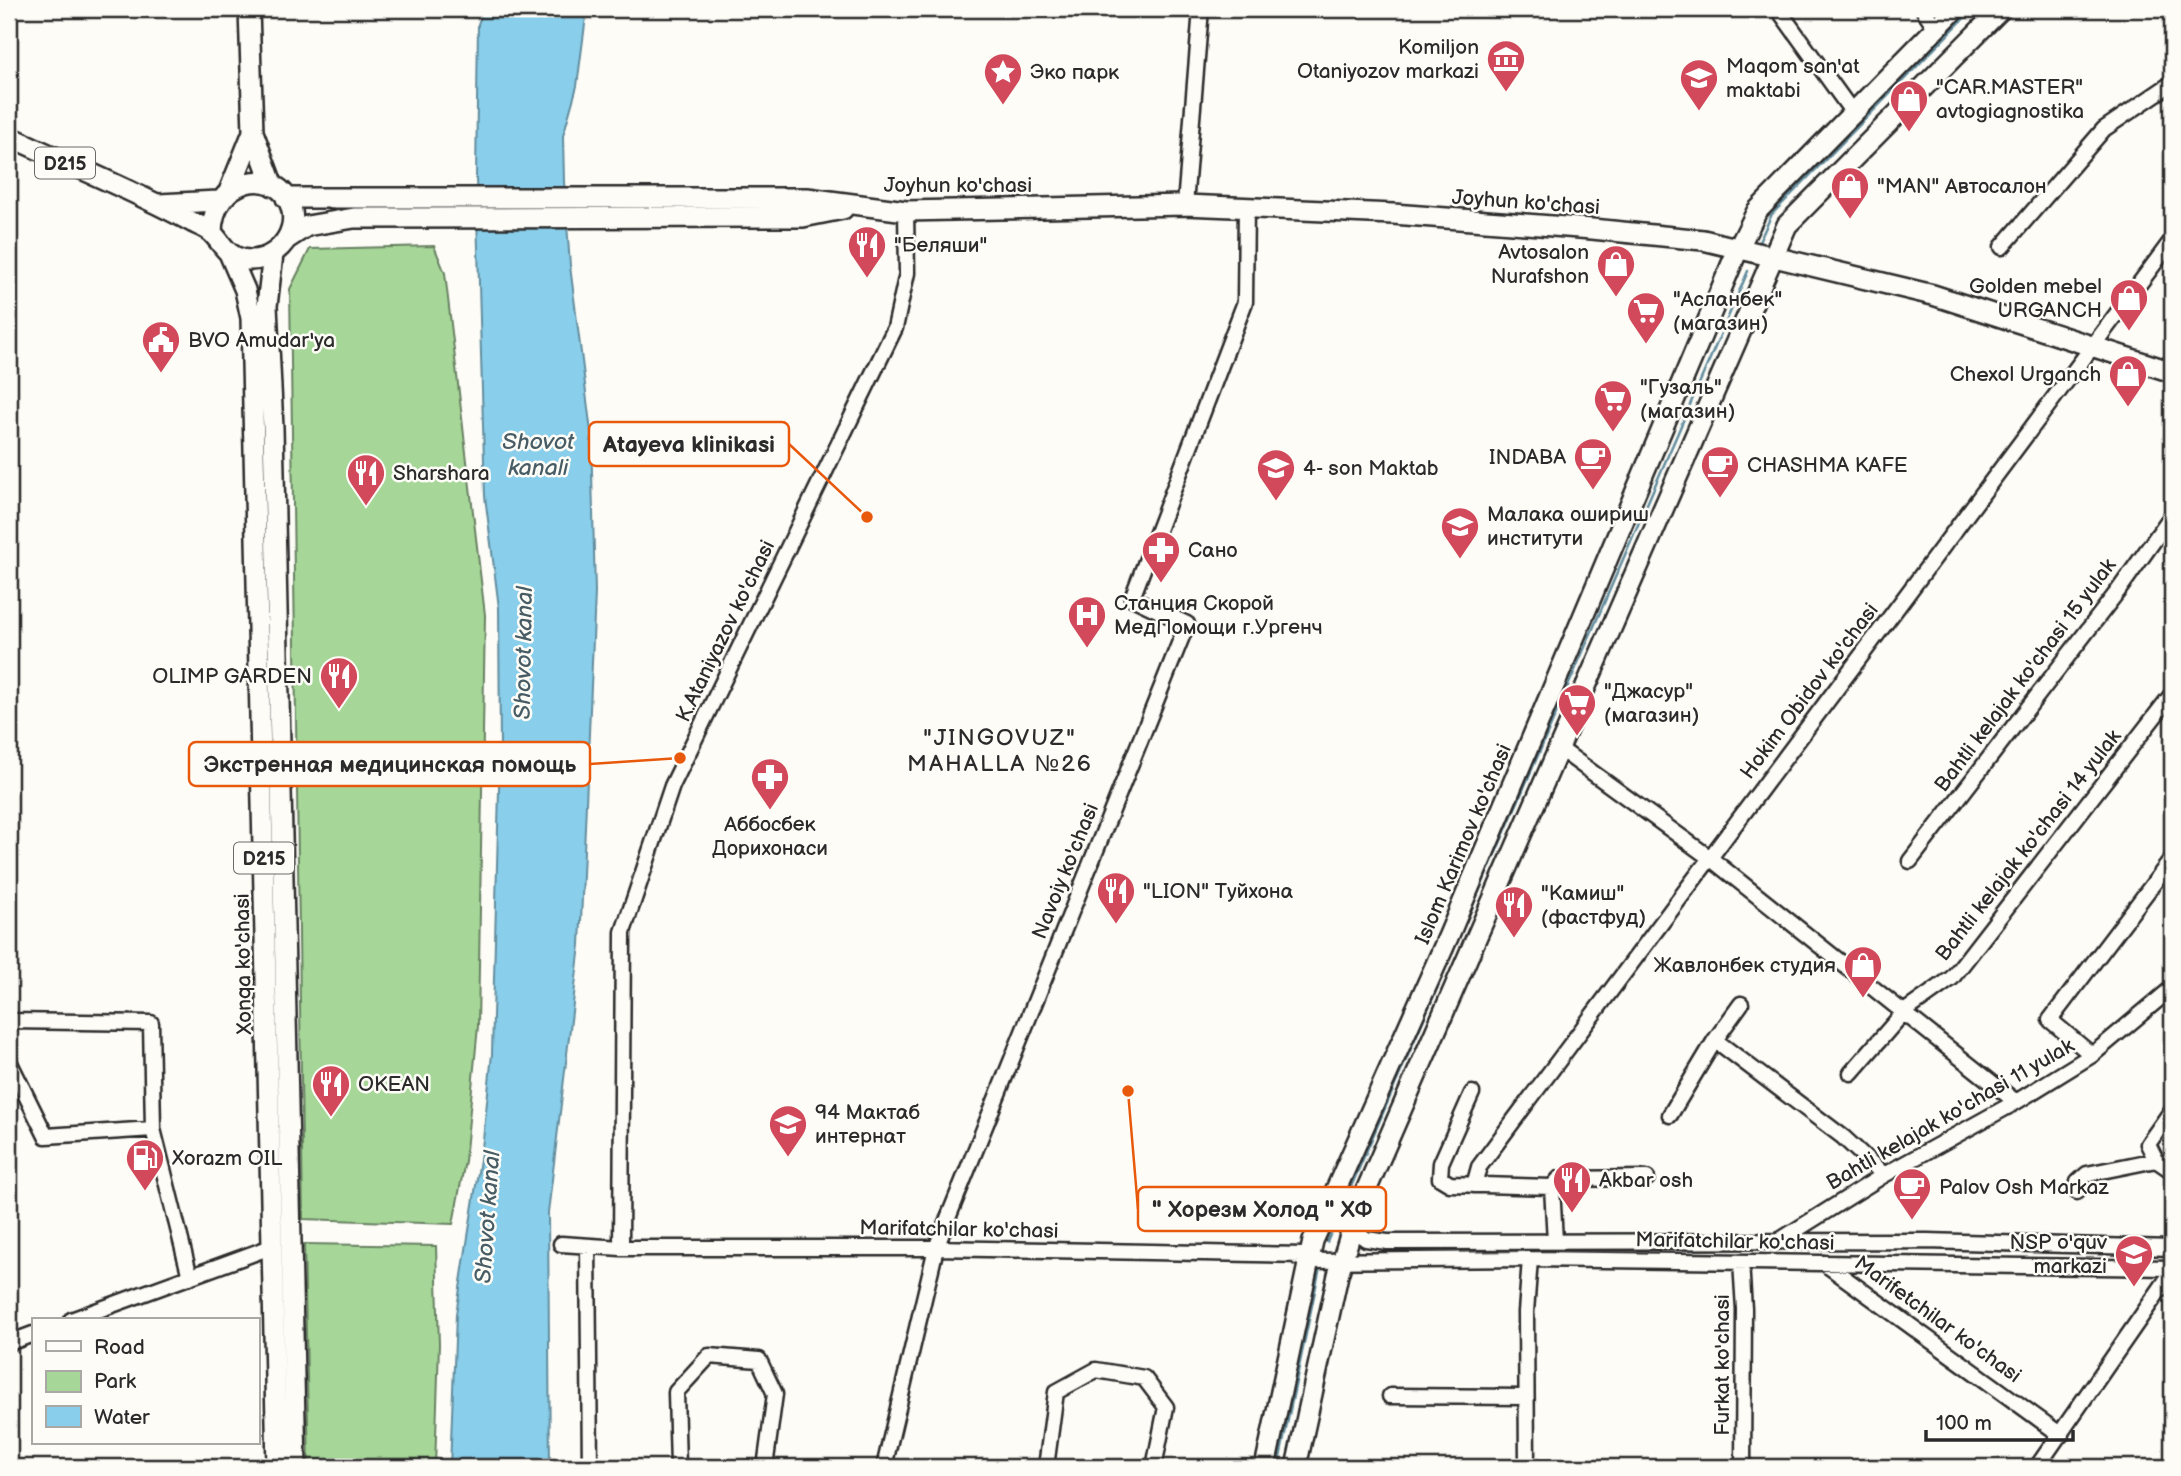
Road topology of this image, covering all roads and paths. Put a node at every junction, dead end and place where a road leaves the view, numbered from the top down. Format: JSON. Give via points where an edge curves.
{"nodes":[{"id":1,"x":249,"y":9,"type":"edge"},
{"id":2,"x":1202,"y":9,"type":"edge"},
{"id":3,"x":1777,"y":9,"type":"edge"},
{"id":4,"x":1923,"y":9,"type":"edge"},
{"id":5,"x":1955,"y":9,"type":"edge"},
{"id":6,"x":2001,"y":9,"type":"edge"},
{"id":7,"x":1936,"y":28,"type":"junction"},
{"id":8,"x":2172,"y":83,"type":"edge"},
{"id":9,"x":1853,"y":113,"type":"junction"},
{"id":10,"x":253,"y":132,"type":"junction"},
{"id":11,"x":13,"y":138,"type":"edge"},
{"id":12,"x":279,"y":192,"type":"junction"},
{"id":13,"x":224,"y":195,"type":"junction"},
{"id":14,"x":158,"y":204,"type":"junction"},
{"id":15,"x":1185,"y":205,"type":"junction"},
{"id":16,"x":1246,"y":206,"type":"junction"},
{"id":17,"x":429,"y":208,"type":"junction"},
{"id":18,"x":906,"y":211,"type":"junction"},
{"id":19,"x":212,"y":233,"type":"junction"},
{"id":20,"x":286,"y":239,"type":"junction"},
{"id":21,"x":2172,"y":240,"type":"edge"},
{"id":22,"x":2002,"y":247,"type":"dead end"},
{"id":23,"x":1738,"y":249,"type":"junction"},
{"id":24,"x":229,"y":253,"type":"junction"},
{"id":25,"x":272,"y":254,"type":"junction"},
{"id":26,"x":1773,"y":256,"type":"junction"},
{"id":27,"x":2094,"y":347,"type":"junction"},
{"id":28,"x":2172,"y":372,"type":"edge"},
{"id":29,"x":264,"y":428,"type":"junction"},
{"id":30,"x":2172,"y":514,"type":"edge"},
{"id":31,"x":2172,"y":694,"type":"edge"},
{"id":32,"x":1560,"y":749,"type":"junction"},
{"id":33,"x":1490,"y":838,"type":"junction"},
{"id":34,"x":1516,"y":849,"type":"junction"},
{"id":35,"x":1710,"y":858,"type":"junction"},
{"id":36,"x":2172,"y":859,"type":"edge"},
{"id":37,"x":1910,"y":861,"type":"dead end"},
{"id":38,"x":2172,"y":988,"type":"edge"},
{"id":39,"x":1741,"y":1004,"type":"dead end"},
{"id":40,"x":1903,"y":1012,"type":"junction"},
{"id":41,"x":9,"y":1021,"type":"edge"},
{"id":42,"x":1715,"y":1040,"type":"junction"},
{"id":43,"x":2092,"y":1055,"type":"junction"},
{"id":44,"x":9,"y":1061,"type":"edge"},
{"id":45,"x":1851,"y":1073,"type":"dead end"},
{"id":46,"x":1472,"y":1093,"type":"dead end"},
{"id":47,"x":2016,"y":1102,"type":"junction"},
{"id":48,"x":2172,"y":1110,"type":"edge"},
{"id":49,"x":1670,"y":1115,"type":"dead end"},
{"id":50,"x":153,"y":1129,"type":"junction"},
{"id":51,"x":2156,"y":1160,"type":"junction"},
{"id":52,"x":2172,"y":1171,"type":"edge"},
{"id":53,"x":1884,"y":1175,"type":"junction"},
{"id":54,"x":1647,"y":1178,"type":"dead end"},
{"id":55,"x":1474,"y":1185,"type":"junction"},
{"id":56,"x":1552,"y":1187,"type":"junction"},
{"id":57,"x":2077,"y":1192,"type":"dead end"},
{"id":58,"x":1351,"y":1228,"type":"junction"},
{"id":59,"x":1555,"y":1241,"type":"junction"},
{"id":60,"x":1776,"y":1242,"type":"junction"},
{"id":61,"x":561,"y":1244,"type":"dead end"},
{"id":62,"x":588,"y":1246,"type":"junction"},
{"id":63,"x":271,"y":1247,"type":"junction"},
{"id":64,"x":621,"y":1248,"type":"junction"},
{"id":65,"x":936,"y":1248,"type":"junction"},
{"id":66,"x":2172,"y":1248,"type":"edge"},
{"id":67,"x":1305,"y":1257,"type":"junction"},
{"id":68,"x":1342,"y":1259,"type":"junction"},
{"id":69,"x":1530,"y":1259,"type":"junction"},
{"id":70,"x":1741,"y":1262,"type":"junction"},
{"id":71,"x":1824,"y":1263,"type":"junction"},
{"id":72,"x":2172,"y":1270,"type":"edge"},
{"id":73,"x":190,"y":1277,"type":"junction"},
{"id":74,"x":77,"y":1318,"type":"edge"},
{"id":75,"x":32,"y":1334,"type":"edge"},
{"id":76,"x":9,"y":1343,"type":"edge"},
{"id":77,"x":1390,"y":1396,"type":"dead end"},
{"id":78,"x":1526,"y":1397,"type":"junction"},
{"id":79,"x":2061,"y":1434,"type":"junction"},
{"id":80,"x":277,"y":1467,"type":"edge"},
{"id":81,"x":296,"y":1467,"type":"edge"},
{"id":82,"x":590,"y":1467,"type":"edge"},
{"id":83,"x":678,"y":1467,"type":"edge"},
{"id":84,"x":765,"y":1467,"type":"edge"},
{"id":85,"x":884,"y":1467,"type":"edge"},
{"id":86,"x":1046,"y":1467,"type":"edge"},
{"id":87,"x":1154,"y":1467,"type":"edge"},
{"id":88,"x":1265,"y":1467,"type":"edge"},
{"id":89,"x":1296,"y":1467,"type":"edge"},
{"id":90,"x":1527,"y":1467,"type":"edge"},
{"id":91,"x":1743,"y":1467,"type":"edge"},
{"id":92,"x":2037,"y":1467,"type":"edge"}],
"edges":[{"from":1,"to":10,"type":"main road"},
{"from":2,"to":15,"type":"street"},
{"from":3,"to":9,"type":"street"},
{"from":4,"to":7,"type":"street"},
{"from":5,"to":7,"type":"main road","name":"Islom Karimov ko'chasi"},
{"from":6,"to":26,"type":"main road","via":[[1787,225]]},
{"from":7,"to":9,"type":"main road","name":"Islom Karimov ko'chasi"},
{"from":8,"to":22,"type":"street","via":[[2104,128]]},
{"from":9,"to":23,"type":"main road","name":"Islom Karimov ko'chasi","via":[[1757,211]]},
{"from":10,"to":12,"type":"main road"},
{"from":10,"to":13,"type":"main road"},
{"from":11,"to":14,"type":"main road","number":"D215"},
{"from":12,"to":13,"type":"main road","number":"D215","via":[[250,181]]},
{"from":12,"to":17,"type":"main road"},
{"from":12,"to":20,"type":"main road","via":[[292,217]]},
{"from":13,"to":14,"type":"main road","number":"D215"},
{"from":13,"to":19,"type":"main road","via":[[212,218]]},
{"from":14,"to":19,"type":"main road","number":"D215"},
{"from":15,"to":16,"type":"main road","name":"Joyhun ko'chasi"},
{"from":15,"to":18,"type":"main road","name":"Joyhun ko'chasi"},
{"from":16,"to":23,"type":"main road","name":"Joyhun ko'chasi","via":[[1591,229],[1703,240]]},
{"from":16,"to":65,"type":"street","name":"Navoiy ko'chasi","via":[[1245,302],[1132,598],[1187,624]]},
{"from":17,"to":18,"type":"main road","name":"Joyhun ko'chasi","via":[[654,208],[807,198]]},
{"from":17,"to":20,"type":"main road","via":[[333,219],[307,226]]},
{"from":18,"to":64,"type":"street","name":"K.Ataniyazov ko'chasi","via":[[907,273],[895,328],[672,786],[623,932]]},
{"from":19,"to":24,"type":"main road","number":"D215"},
{"from":20,"to":25,"type":"main road"},
{"from":21,"to":27,"type":"street","name":"Hokim Obidov ko'chasi"},
{"from":23,"to":26,"type":"main road","name":"Joyhun ko'chasi"},
{"from":23,"to":33,"type":"main road","name":"Islom Karimov ko'chasi"},
{"from":24,"to":25,"type":"main road","via":[[252,260]]},
{"from":24,"to":29,"type":"main road","name":"Xonqa ko'chasi","number":"D215","via":[[251,318]]},
{"from":25,"to":29,"type":"main road","name":"Xonqa ko'chasi","number":"D215"},
{"from":26,"to":27,"type":"main road","name":"Joyhun ko'chasi","via":[[1933,295]]},
{"from":26,"to":32,"type":"main road"},
{"from":27,"to":28,"type":"main road","name":"Joyhun ko'chasi"},
{"from":27,"to":35,"type":"street","name":"Hokim Obidov ko'chasi"},
{"from":29,"to":63,"type":"main road","name":"Xonqa ko'chasi","number":"D215"},
{"from":29,"to":81,"type":"main road","name":"Xonqa ko'chasi","number":"D215"},
{"from":30,"to":37,"type":"street","name":"Bahtli kelajak ko'chasi 15 yulak"},
{"from":31,"to":40,"type":"street","name":"Bahtli kelajak ko'chasi 14 yulak","via":[[1952,978]]},
{"from":32,"to":34,"type":"main road"},
{"from":32,"to":35,"type":"street"},
{"from":33,"to":34,"type":"street"},
{"from":33,"to":67,"type":"main road","name":"Islom Karimov ko'chasi"},
{"from":34,"to":58,"type":"main road"},
{"from":35,"to":40,"type":"street"},
{"from":35,"to":55,"type":"street","name":"Hokim Obidov ko'chasi","via":[[1479,1167]]},
{"from":36,"to":43,"type":"street","via":[[2050,1020]]},
{"from":38,"to":43,"type":"street","name":"Bahtli kelajak ko'chasi 11 yulak"},
{"from":39,"to":42,"type":"street"},
{"from":40,"to":45,"type":"street","name":"Bahtli kelajak ko'chasi 14 yulak"},
{"from":40,"to":47,"type":"street"},
{"from":41,"to":50,"type":"street","via":[[151,1023]]},
{"from":42,"to":49,"type":"street"},
{"from":42,"to":53,"type":"street","via":[[1843,1137]]},
{"from":43,"to":47,"type":"street","name":"Bahtli kelajak ko'chasi 11 yulak"},
{"from":44,"to":50,"type":"street","via":[[46,1136]]},
{"from":46,"to":55,"type":"street","via":[[1441,1163],[1440,1178],[1450,1184]]},
{"from":47,"to":53,"type":"street","name":"Bahtli kelajak ko'chasi 11 yulak"},
{"from":48,"to":51,"type":"street","via":[[2148,1144]]},
{"from":50,"to":73,"type":"street"},
{"from":51,"to":52,"type":"street"},
{"from":51,"to":57,"type":"street","via":[[2087,1174],[2078,1182]]},
{"from":53,"to":60,"type":"street","name":"Bahtli kelajak ko'chasi 11 yulak"},
{"from":54,"to":56,"type":"street","via":[[1559,1180]]},
{"from":55,"to":56,"type":"street"},
{"from":56,"to":59,"type":"street"},
{"from":58,"to":59,"type":"street","name":"Marifatchilar ko'chasi","via":[[1366,1239],[1387,1242]]},
{"from":58,"to":68,"type":"main road"},
{"from":59,"to":60,"type":"street","name":"Marifatchilar ko'chasi"},
{"from":60,"to":66,"type":"street","name":"Marifatchilar ko'chasi"},
{"from":61,"to":62,"type":"street","name":"Marifatchilar ko'chasi"},
{"from":62,"to":64,"type":"street","name":"Marifatchilar ko'chasi"},
{"from":62,"to":82,"type":"street"},
{"from":63,"to":73,"type":"street"},
{"from":63,"to":80,"type":"main road","name":"Xonqa ko'chasi","number":"D215"},
{"from":64,"to":65,"type":"street","name":"Marifatchilar ko'chasi"},
{"from":65,"to":67,"type":"street","name":"Marifatchilar ko'chasi"},
{"from":65,"to":85,"type":"street","name":"Navoiy ko'chasi"},
{"from":67,"to":68,"type":"street","name":"Marifatchilar ko'chasi"},
{"from":67,"to":88,"type":"main road","name":"Islom Karimov ko'chasi"},
{"from":68,"to":69,"type":"street","name":"Marifatchilar ko'chasi"},
{"from":68,"to":89,"type":"main road"},
{"from":69,"to":70,"type":"street","name":"Marifatchilar ko'chasi"},
{"from":69,"to":78,"type":"street"},
{"from":70,"to":71,"type":"street","name":"Marifatchilar ko'chasi"},
{"from":70,"to":91,"type":"street","name":"Furkat ko'chasi"},
{"from":71,"to":72,"type":"street","name":"Marifatchilar ko'chasi"},
{"from":71,"to":79,"type":"street","name":"Marifetchilar ko'chasi"},
{"from":72,"to":79,"type":"street"},
{"from":73,"to":74,"type":"street"},
{"from":75,"to":76,"type":"street"},
{"from":77,"to":78,"type":"street"},
{"from":78,"to":90,"type":"street"},
{"from":79,"to":92,"type":"street"},
{"from":83,"to":84,"type":"street","via":[[676,1392],[709,1356],[759,1360],[775,1394]]},
{"from":86,"to":87,"type":"street","via":[[1056,1392],[1096,1370],[1144,1378],[1166,1407]]}]}
